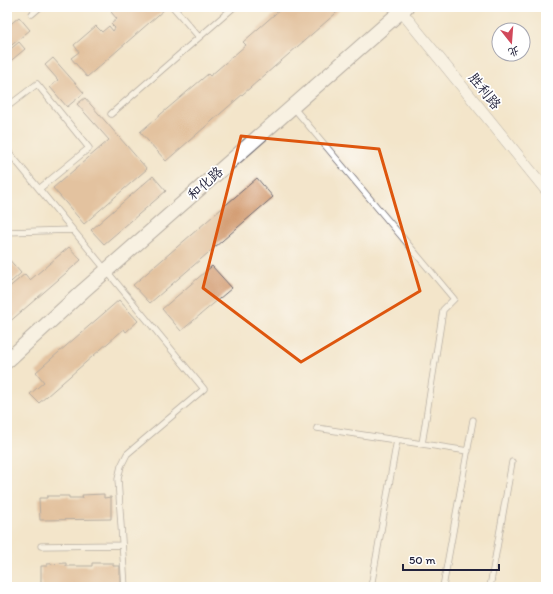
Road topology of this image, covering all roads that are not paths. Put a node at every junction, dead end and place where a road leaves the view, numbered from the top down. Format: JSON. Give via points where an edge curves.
{"nodes":[{"id":1,"x":40,"y":7,"type":"edge"},
{"id":2,"x":173,"y":7,"type":"edge"},
{"id":3,"x":234,"y":7,"type":"edge"},
{"id":4,"x":403,"y":9,"type":"edge"},
{"id":5,"x":32,"y":14,"type":"dead end"},
{"id":6,"x":199,"y":37,"type":"junction"},
{"id":7,"x":292,"y":106,"type":"junction"},
{"id":8,"x":7,"y":107,"type":"edge"},
{"id":9,"x":111,"y":114,"type":"dead end"},
{"id":10,"x":7,"y":150,"type":"edge"},
{"id":11,"x":38,"y":189,"type":"junction"},
{"id":12,"x":546,"y":190,"type":"edge"},
{"id":13,"x":72,"y":230,"type":"junction"},
{"id":14,"x":7,"y":232,"type":"edge"},
{"id":15,"x":106,"y":271,"type":"junction"},
{"id":16,"x":7,"y":361,"type":"edge"},
{"id":17,"x":473,"y":420,"type":"dead end"},
{"id":18,"x":317,"y":428,"type":"dead end"},
{"id":19,"x":397,"y":440,"type":"junction"},
{"id":20,"x":422,"y":444,"type":"junction"},
{"id":21,"x":468,"y":451,"type":"junction"},
{"id":22,"x":512,"y":462,"type":"dead end"},
{"id":23,"x":122,"y":545,"type":"junction"},
{"id":24,"x":40,"y":546,"type":"dead end"},
{"id":25,"x":125,"y":587,"type":"edge"},
{"id":26,"x":371,"y":587,"type":"edge"},
{"id":27,"x":443,"y":587,"type":"edge"},
{"id":28,"x":490,"y":587,"type":"edge"}],
"edges":[{"from":1,"to":5,"type":"lane"},
{"from":2,"to":6,"type":"lane"},
{"from":3,"to":6,"type":"lane"},
{"from":4,"to":7,"type":"street","name":"和化路"},
{"from":4,"to":12,"type":"street","name":"胜利路"},
{"from":6,"to":9,"type":"lane"},
{"from":7,"to":15,"type":"street","name":"和化路"},
{"from":7,"to":20,"type":"lane","via":[[454,299],[443,310]]},
{"from":8,"to":11,"type":"lane","via":[[37,84],[89,148]]},
{"from":10,"to":11,"type":"lane"},
{"from":11,"to":13,"type":"lane"},
{"from":13,"to":14,"type":"lane"},
{"from":13,"to":15,"type":"lane"},
{"from":15,"to":16,"type":"street","name":"和化路"},
{"from":15,"to":23,"type":"lane","via":[[204,389],[128,454],[121,466],[118,479]]},
{"from":17,"to":21,"type":"lane"},
{"from":18,"to":19,"type":"lane"},
{"from":19,"to":20,"type":"lane"},
{"from":19,"to":26,"type":"lane"},
{"from":20,"to":21,"type":"lane"},
{"from":21,"to":27,"type":"lane"},
{"from":22,"to":28,"type":"lane"},
{"from":23,"to":24,"type":"lane"},
{"from":23,"to":25,"type":"lane"}]}
